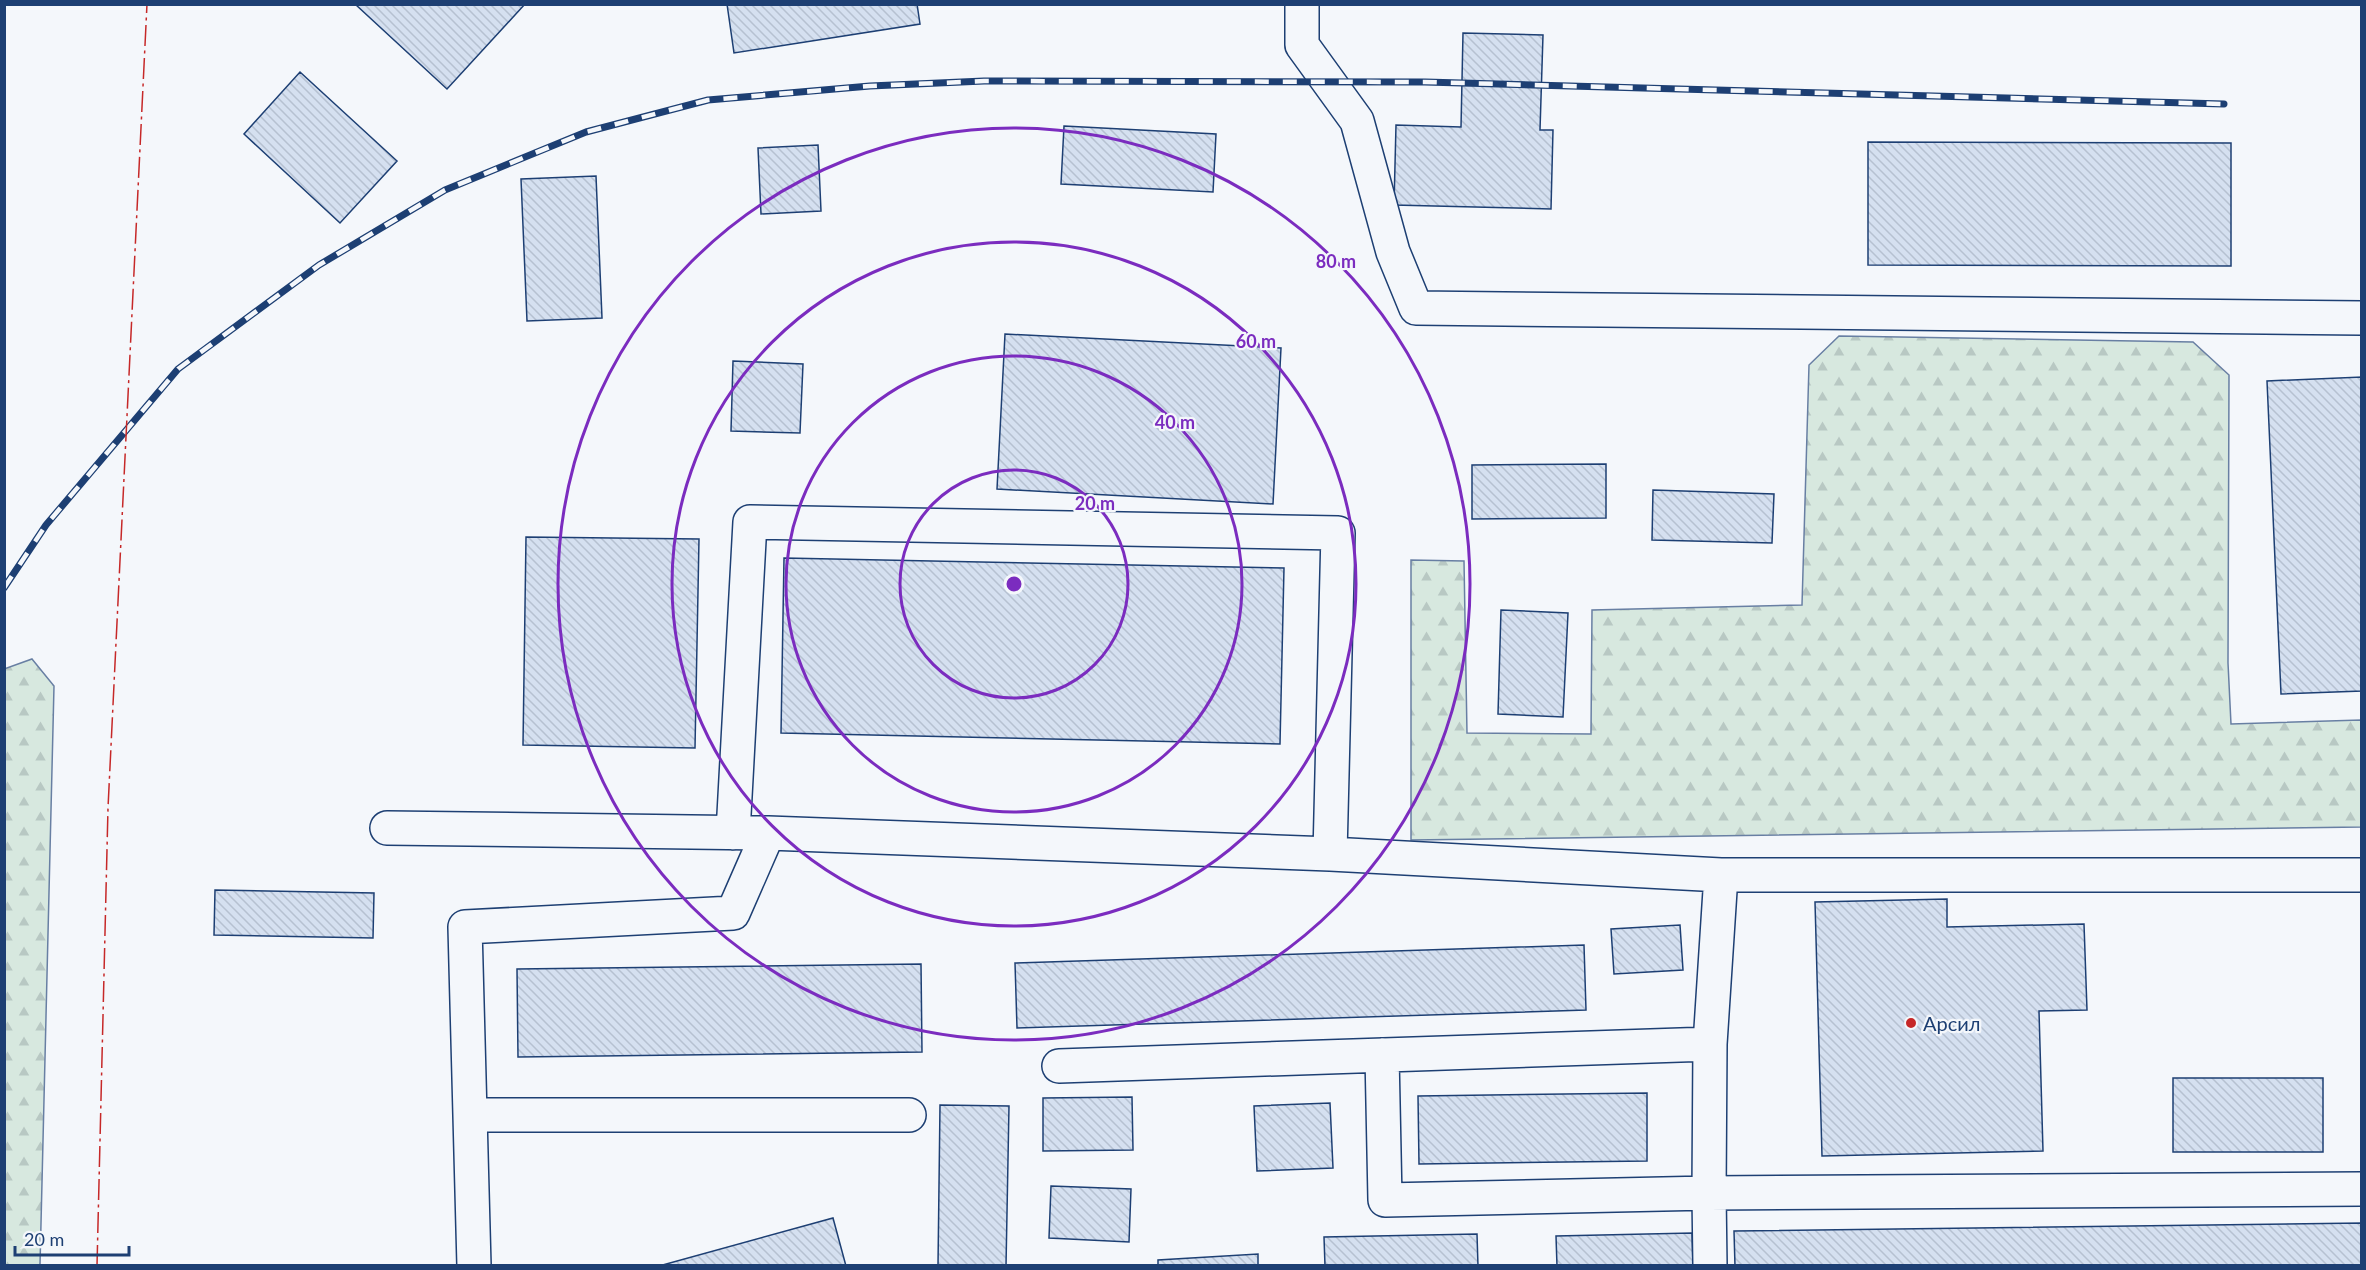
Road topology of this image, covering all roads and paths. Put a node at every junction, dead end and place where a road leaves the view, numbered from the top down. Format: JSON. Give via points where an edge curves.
{"nodes":[{"id":1,"x":1302,"y":4,"type":"edge"},
{"id":2,"x":2361,"y":318,"type":"edge"},
{"id":3,"x":387,"y":828,"type":"dead end"},
{"id":4,"x":733,"y":833,"type":"junction"},
{"id":5,"x":768,"y":833,"type":"junction"},
{"id":6,"x":1330,"y":854,"type":"junction"},
{"id":7,"x":1721,"y":875,"type":"junction"},
{"id":8,"x":2361,"y":875,"type":"edge"},
{"id":9,"x":1710,"y":1044,"type":"junction"},
{"id":10,"x":1382,"y":1055,"type":"junction"},
{"id":11,"x":1059,"y":1066,"type":"dead end"},
{"id":12,"x":470,"y":1115,"type":"junction"},
{"id":13,"x":909,"y":1115,"type":"dead end"},
{"id":14,"x":2361,"y":1189,"type":"edge"},
{"id":15,"x":1709,"y":1193,"type":"junction"},
{"id":16,"x":474,"y":1266,"type":"edge"},
{"id":17,"x":1710,"y":1266,"type":"edge"}],
"edges":[{"from":1,"to":2,"type":"lane","via":[[1302,45],[1357,121],[1394,252],[1416,308]]},
{"from":3,"to":4,"type":"lane"},
{"from":4,"to":5,"type":"lane"},
{"from":4,"to":6,"type":"lane","via":[[750,522],[1338,533]]},
{"from":5,"to":6,"type":"lane"},
{"from":5,"to":12,"type":"lane","via":[[733,913],[465,927]]},
{"from":6,"to":7,"type":"lane"},
{"from":7,"to":8,"type":"lane"},
{"from":7,"to":9,"type":"lane"},
{"from":9,"to":10,"type":"lane"},
{"from":9,"to":15,"type":"lane"},
{"from":10,"to":11,"type":"lane"},
{"from":10,"to":15,"type":"lane","via":[[1385,1200]]},
{"from":12,"to":13,"type":"lane"},
{"from":12,"to":16,"type":"lane"},
{"from":14,"to":15,"type":"lane"},
{"from":15,"to":17,"type":"lane"}]}
